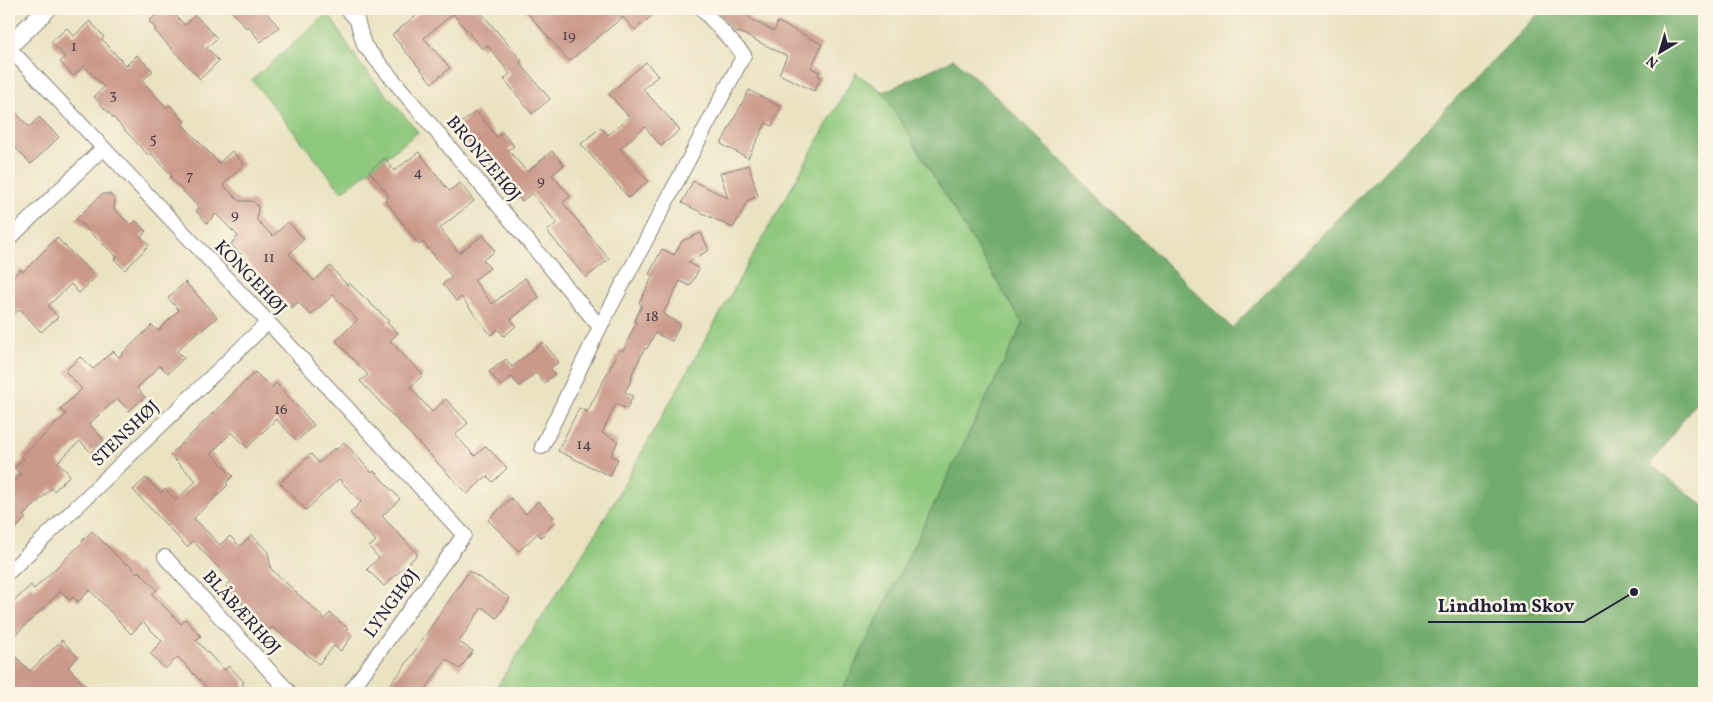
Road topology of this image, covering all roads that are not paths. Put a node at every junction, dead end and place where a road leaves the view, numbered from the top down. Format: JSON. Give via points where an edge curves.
{"nodes":[{"id":1,"x":48,"y":9,"type":"edge"},
{"id":2,"x":347,"y":9,"type":"edge"},
{"id":3,"x":702,"y":9,"type":"edge"},
{"id":4,"x":9,"y":47,"type":"edge"},
{"id":5,"x":103,"y":148,"type":"junction"},
{"id":6,"x":9,"y":239,"type":"edge"},
{"id":7,"x":268,"y":322,"type":"junction"},
{"id":8,"x":600,"y":327,"type":"junction"},
{"id":9,"x":542,"y":447,"type":"dead end"},
{"id":10,"x":464,"y":535,"type":"joint"},
{"id":11,"x":165,"y":557,"type":"dead end"},
{"id":12,"x":9,"y":572,"type":"edge"},
{"id":13,"x":290,"y":693,"type":"edge"},
{"id":14,"x":349,"y":693,"type":"edge"}],
"edges":[{"from":1,"to":4,"type":"street"},
{"from":2,"to":8,"type":"street","name":"BRONZEHØJ","via":[[357,20],[364,45]]},
{"from":3,"to":8,"type":"street","via":[[744,55]]},
{"from":4,"to":5,"type":"street","name":"KONGEHØJ"},
{"from":5,"to":6,"type":"street"},
{"from":5,"to":7,"type":"street","name":"KONGEHØJ"},
{"from":7,"to":10,"type":"street","name":"KONGEHØJ"},
{"from":7,"to":12,"type":"street","name":"STENSHØJ"},
{"from":8,"to":9,"type":"street"},
{"from":10,"to":14,"type":"street","name":"LYNGHØJ"},
{"from":11,"to":13,"type":"street","name":"BLÅBÆRHØJ"}]}
